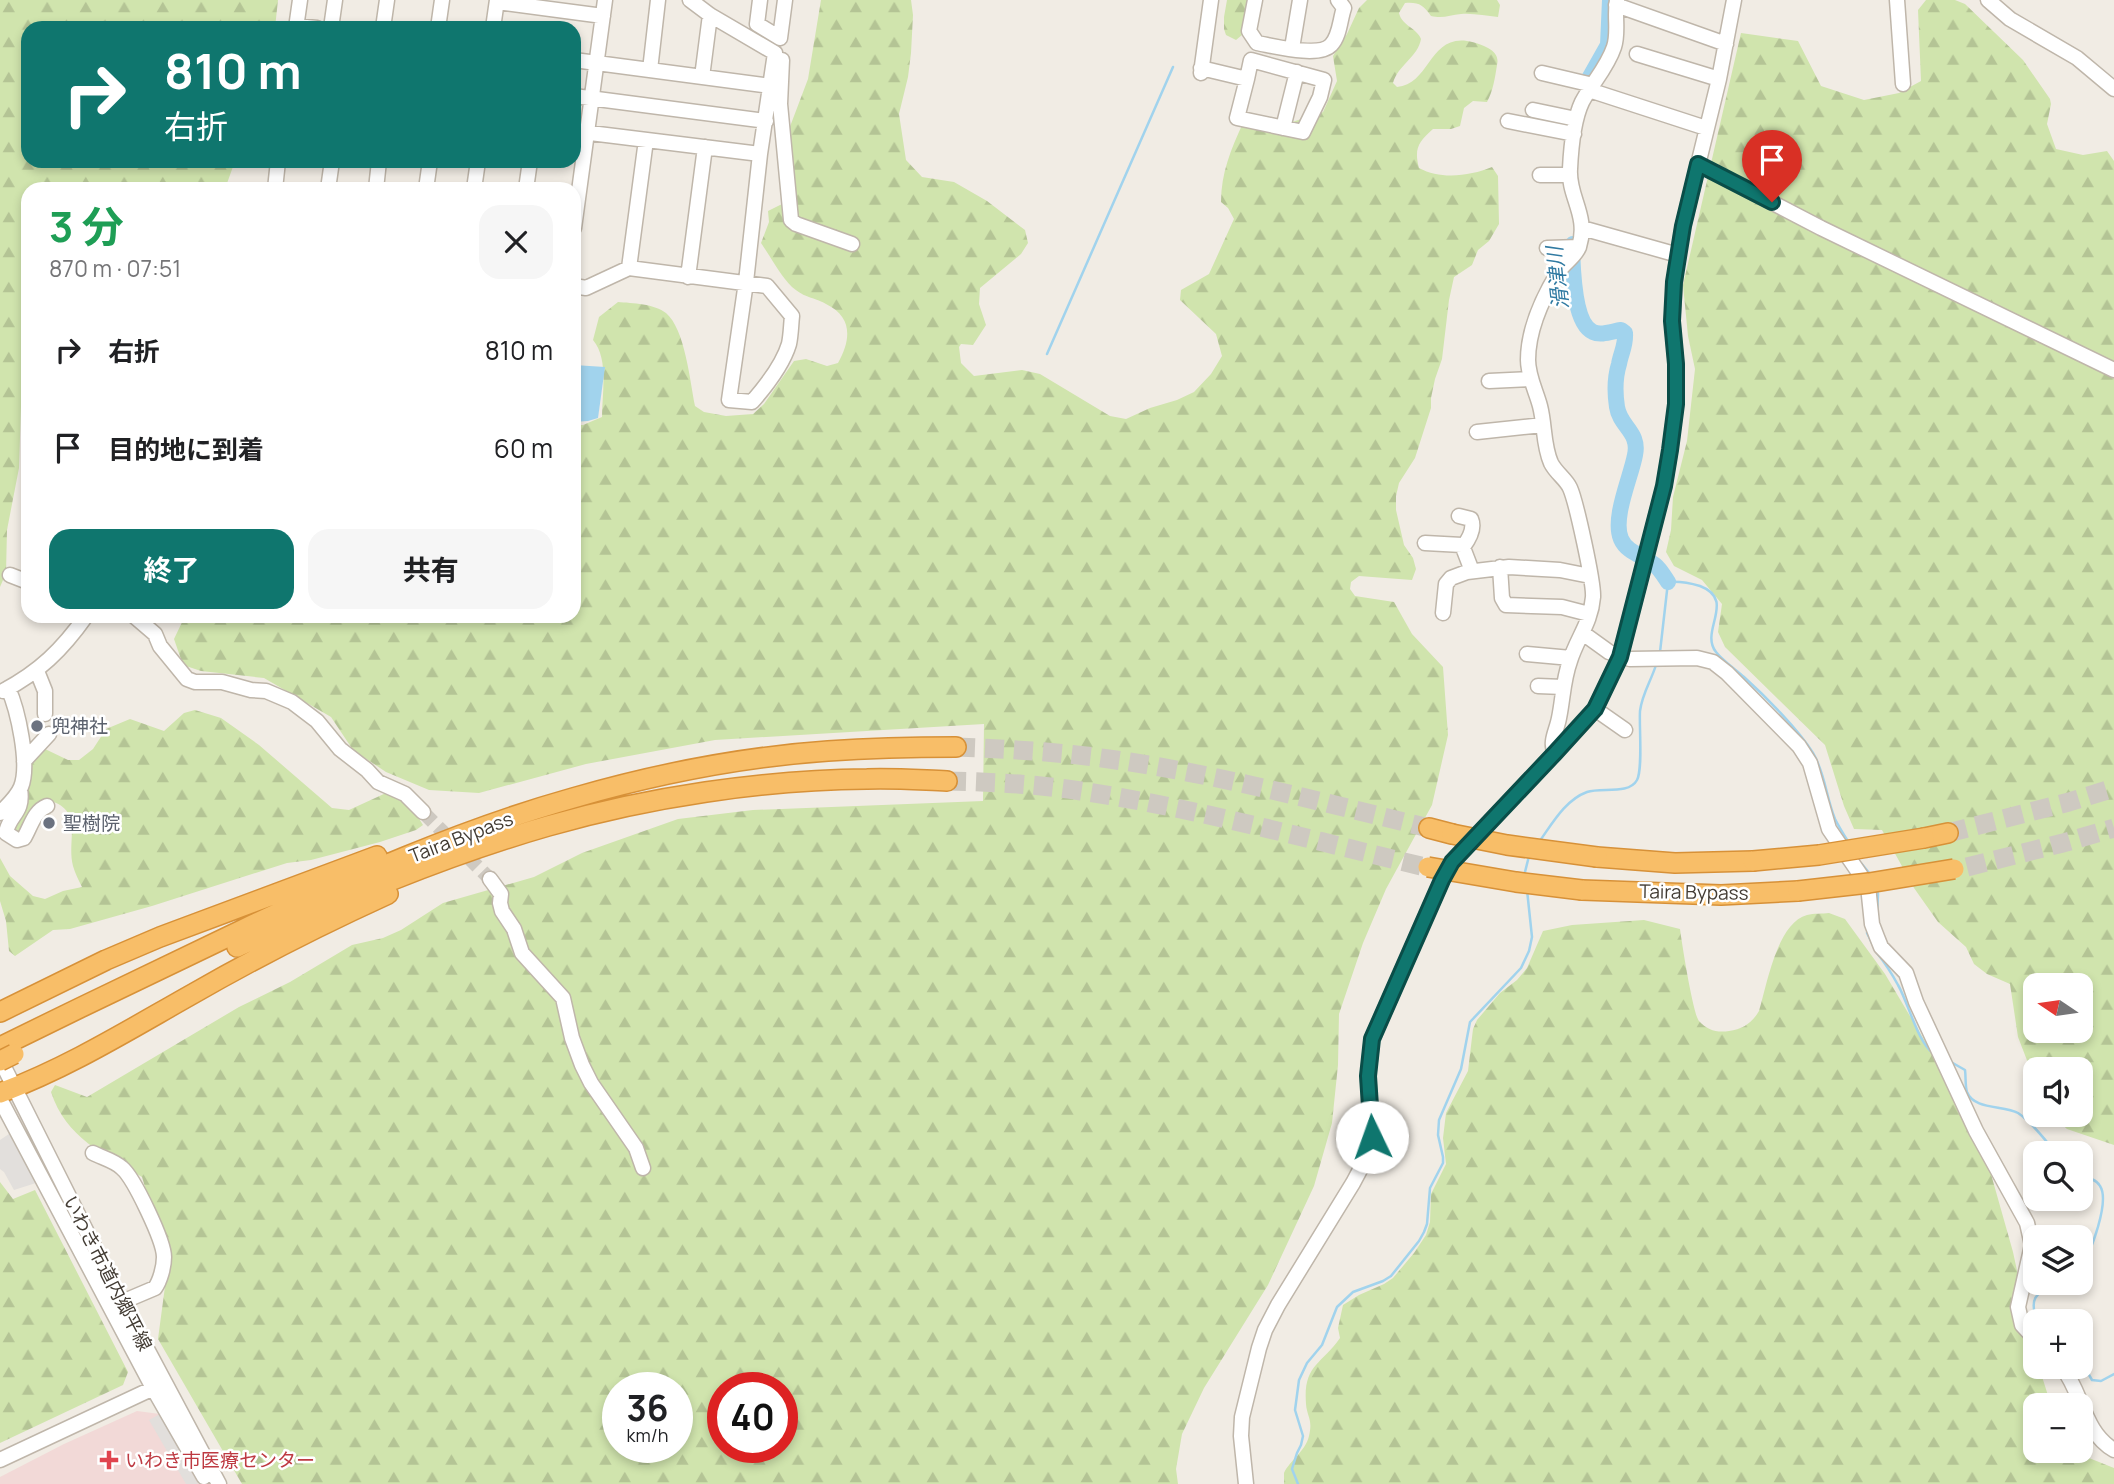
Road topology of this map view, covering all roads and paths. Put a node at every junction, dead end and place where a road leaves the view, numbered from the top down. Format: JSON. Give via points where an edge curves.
{"nodes":[{"id":1,"x":299,"y":0,"type":"edge"},
{"id":2,"x":335,"y":0,"type":"edge"},
{"id":3,"x":387,"y":0,"type":"edge"},
{"id":4,"x":442,"y":0,"type":"edge"},
{"id":5,"x":605,"y":0,"type":"edge"},
{"id":6,"x":658,"y":0,"type":"edge"},
{"id":7,"x":690,"y":0,"type":"edge"},
{"id":8,"x":760,"y":0,"type":"edge"},
{"id":9,"x":785,"y":0,"type":"edge"},
{"id":10,"x":1211,"y":0,"type":"edge"},
{"id":11,"x":1255,"y":0,"type":"edge"},
{"id":12,"x":1300,"y":0,"type":"edge"},
{"id":13,"x":1734,"y":0,"type":"edge"},
{"id":14,"x":1897,"y":0,"type":"edge"},
{"id":15,"x":1988,"y":0,"type":"edge"},
{"id":16,"x":497,"y":1,"type":"edge"},
{"id":17,"x":1616,"y":2,"type":"edge"},
{"id":18,"x":1344,"y":3,"type":"edge"},
{"id":19,"x":709,"y":15,"type":"junction"},
{"id":20,"x":603,"y":16,"type":"junction"},
{"id":21,"x":297,"y":21,"type":"edge"},
{"id":22,"x":332,"y":21,"type":"edge"},
{"id":23,"x":384,"y":21,"type":"edge"},
{"id":24,"x":439,"y":21,"type":"edge"},
{"id":25,"x":495,"y":21,"type":"edge"},
{"id":26,"x":1726,"y":44,"type":"junction"},
{"id":27,"x":1292,"y":48,"type":"junction"},
{"id":28,"x":775,"y":53,"type":"junction"},
{"id":29,"x":1637,"y":54,"type":"dead end"},
{"id":30,"x":581,"y":61,"type":"edge"},
{"id":31,"x":596,"y":63,"type":"junction"},
{"id":32,"x":650,"y":70,"type":"junction"},
{"id":33,"x":1297,"y":72,"type":"junction"},
{"id":34,"x":1542,"y":73,"type":"dead end"},
{"id":35,"x":702,"y":77,"type":"junction"},
{"id":36,"x":1247,"y":79,"type":"junction"},
{"id":37,"x":1719,"y":79,"type":"junction"},
{"id":38,"x":1903,"y":84,"type":"dead end"},
{"id":39,"x":771,"y":86,"type":"junction"},
{"id":40,"x":1591,"y":88,"type":"junction"},
{"id":41,"x":2114,"y":89,"type":"edge"},
{"id":42,"x":581,"y":97,"type":"edge"},
{"id":43,"x":592,"y":99,"type":"junction"},
{"id":44,"x":1533,"y":110,"type":"dead end"},
{"id":45,"x":765,"y":121,"type":"junction"},
{"id":46,"x":1507,"y":121,"type":"dead end"},
{"id":47,"x":1575,"y":127,"type":"junction"},
{"id":48,"x":1283,"y":128,"type":"junction"},
{"id":49,"x":1706,"y":128,"type":"junction"},
{"id":50,"x":581,"y":129,"type":"edge"},
{"id":51,"x":581,"y":132,"type":"edge"},
{"id":52,"x":646,"y":140,"type":"junction"},
{"id":53,"x":705,"y":147,"type":"junction"},
{"id":54,"x":760,"y":154,"type":"junction"},
{"id":55,"x":1698,"y":164,"type":"junction"},
{"id":56,"x":1539,"y":175,"type":"dead end"},
{"id":57,"x":1570,"y":175,"type":"junction"},
{"id":58,"x":1582,"y":228,"type":"junction"},
{"id":59,"x":852,"y":244,"type":"dead end"},
{"id":60,"x":1578,"y":247,"type":"junction"},
{"id":61,"x":1546,"y":248,"type":"dead end"},
{"id":62,"x":1678,"y":255,"type":"junction"},
{"id":63,"x":629,"y":268,"type":"junction"},
{"id":64,"x":688,"y":277,"type":"junction"},
{"id":65,"x":746,"y":282,"type":"junction"},
{"id":66,"x":581,"y":287,"type":"edge"},
{"id":67,"x":2114,"y":370,"type":"edge"},
{"id":68,"x":1531,"y":379,"type":"junction"},
{"id":69,"x":1489,"y":381,"type":"dead end"},
{"id":70,"x":1543,"y":425,"type":"junction"},
{"id":71,"x":1477,"y":432,"type":"dead end"},
{"id":72,"x":1460,"y":516,"type":"dead end"},
{"id":73,"x":1425,"y":542,"type":"dead end"},
{"id":74,"x":1464,"y":547,"type":"junction"},
{"id":75,"x":1500,"y":567,"type":"junction"},
{"id":76,"x":1472,"y":571,"type":"junction"},
{"id":77,"x":10,"y":575,"type":"dead end"},
{"id":78,"x":1590,"y":576,"type":"junction"},
{"id":79,"x":21,"y":579,"type":"edge"},
{"id":80,"x":1443,"y":613,"type":"dead end"},
{"id":81,"x":1589,"y":614,"type":"junction"},
{"id":82,"x":79,"y":623,"type":"edge"},
{"id":83,"x":142,"y":623,"type":"edge"},
{"id":84,"x":1584,"y":634,"type":"junction"},
{"id":85,"x":1527,"y":654,"type":"dead end"},
{"id":86,"x":1621,"y":656,"type":"junction"},
{"id":87,"x":1571,"y":658,"type":"junction"},
{"id":88,"x":37,"y":671,"type":"junction"},
{"id":89,"x":1538,"y":686,"type":"dead end"},
{"id":90,"x":1563,"y":687,"type":"junction"},
{"id":91,"x":3,"y":689,"type":"edge"},
{"id":92,"x":1595,"y":709,"type":"junction"},
{"id":93,"x":45,"y":714,"type":"dead end"},
{"id":94,"x":1625,"y":730,"type":"dead end"},
{"id":95,"x":48,"y":734,"type":"dead end"},
{"id":96,"x":956,"y":747,"type":"tunnel mouth"},
{"id":97,"x":1555,"y":753,"type":"junction"},
{"id":98,"x":24,"y":761,"type":"junction"},
{"id":99,"x":706,"y":768,"type":"junction"},
{"id":100,"x":947,"y":781,"type":"tunnel mouth"},
{"id":101,"x":20,"y":788,"type":"junction"},
{"id":102,"x":47,"y":806,"type":"dead end"},
{"id":103,"x":423,"y":812,"type":"tunnel mouth"},
{"id":104,"x":0,"y":813,"type":"edge"},
{"id":105,"x":584,"y":817,"type":"junction"},
{"id":106,"x":1429,"y":828,"type":"tunnel mouth"},
{"id":107,"x":1948,"y":832,"type":"tunnel mouth"},
{"id":108,"x":1424,"y":867,"type":"tunnel mouth"},
{"id":109,"x":1960,"y":868,"type":"tunnel mouth"},
{"id":110,"x":490,"y":879,"type":"tunnel mouth"},
{"id":111,"x":0,"y":1012,"type":"edge"},
{"id":112,"x":4,"y":1053,"type":"edge"},
{"id":113,"x":4,"y":1093,"type":"edge"},
{"id":114,"x":93,"y":1153,"type":"dead end"},
{"id":115,"x":643,"y":1168,"type":"dead end"},
{"id":116,"x":122,"y":1303,"type":"junction"},
{"id":117,"x":2023,"y":1326,"type":"edge"},
{"id":118,"x":2070,"y":1379,"type":"edge"},
{"id":119,"x":159,"y":1385,"type":"junction"},
{"id":120,"x":2114,"y":1450,"type":"edge"},
{"id":121,"x":0,"y":1460,"type":"edge"},
{"id":122,"x":209,"y":1484,"type":"edge"},
{"id":123,"x":219,"y":1484,"type":"edge"},
{"id":124,"x":1246,"y":1484,"type":"edge"}],
"edges":[{"from":1,"to":21,"type":"street"},
{"from":2,"to":22,"type":"street"},
{"from":3,"to":23,"type":"street"},
{"from":4,"to":24,"type":"street"},
{"from":5,"to":20,"type":"street"},
{"from":6,"to":32,"type":"street"},
{"from":7,"to":19,"type":"street"},
{"from":8,"to":9,"type":"street","via":[[757,24],[780,38]]},
{"from":10,"to":36,"type":"street","via":[[1201,70]]},
{"from":11,"to":27,"type":"street","via":[[1249,31],[1257,43]]},
{"from":12,"to":27,"type":"street"},
{"from":13,"to":26,"type":"street"},
{"from":14,"to":38,"type":"street"},
{"from":15,"to":41,"type":"street","via":[[2010,19],[2077,58]]},
{"from":16,"to":20,"type":"street"},
{"from":16,"to":25,"type":"street"},
{"from":17,"to":26,"type":"street"},
{"from":17,"to":40,"type":"street","via":[[1616,40]]},
{"from":18,"to":27,"type":"street","via":[[1331,46],[1316,52]]},
{"from":19,"to":28,"type":"street"},
{"from":19,"to":35,"type":"street"},
{"from":20,"to":31,"type":"street"},
{"from":26,"to":37,"type":"street"},
{"from":28,"to":39,"type":"street"},
{"from":28,"to":59,"type":"street","via":[[782,57],[780,104],[791,220]]},
{"from":29,"to":37,"type":"street"},
{"from":30,"to":31,"type":"street"},
{"from":31,"to":32,"type":"street"},
{"from":31,"to":43,"type":"street"},
{"from":32,"to":35,"type":"street"},
{"from":33,"to":36,"type":"street","via":[[1251,60]]},
{"from":33,"to":48,"type":"street"},
{"from":33,"to":48,"type":"street","via":[[1324,80],[1320,97],[1303,132]]},
{"from":34,"to":40,"type":"street"},
{"from":35,"to":39,"type":"street"},
{"from":36,"to":48,"type":"street","via":[[1237,118]]},
{"from":37,"to":49,"type":"street"},
{"from":39,"to":45,"type":"street"},
{"from":40,"to":47,"type":"street"},
{"from":40,"to":49,"type":"street"},
{"from":42,"to":43,"type":"street"},
{"from":43,"to":45,"type":"street"},
{"from":43,"to":50,"type":"street"},
{"from":44,"to":47,"type":"street"},
{"from":45,"to":54,"type":"street"},
{"from":46,"to":47,"type":"street"},
{"from":47,"to":57,"type":"street"},
{"from":49,"to":55,"type":"street"},
{"from":51,"to":52,"type":"street"},
{"from":52,"to":53,"type":"street"},
{"from":52,"to":63,"type":"street"},
{"from":53,"to":54,"type":"street"},
{"from":53,"to":64,"type":"street"},
{"from":54,"to":65,"type":"street"},
{"from":55,"to":62,"type":"street"},
{"from":55,"to":67,"type":"street"},
{"from":56,"to":57,"type":"street"},
{"from":57,"to":58,"type":"street"},
{"from":58,"to":60,"type":"street"},
{"from":58,"to":62,"type":"street"},
{"from":60,"to":61,"type":"street"},
{"from":60,"to":68,"type":"street","via":[[1550,276],[1531,335]]},
{"from":62,"to":86,"type":"street","via":[[1672,321],[1674,424],[1664,486]]},
{"from":63,"to":64,"type":"street"},
{"from":63,"to":66,"type":"street"},
{"from":64,"to":65,"type":"street"},
{"from":65,"to":65,"type":"street","via":[[767,286],[792,316],[786,352],[752,402],[729,400]]},
{"from":68,"to":69,"type":"street"},
{"from":68,"to":70,"type":"street"},
{"from":70,"to":71,"type":"street"},
{"from":70,"to":78,"type":"street","via":[[1551,463],[1572,491]]},
{"from":72,"to":74,"type":"street","via":[[1473,524]]},
{"from":73,"to":74,"type":"street"},
{"from":74,"to":76,"type":"street"},
{"from":75,"to":76,"type":"street"},
{"from":75,"to":78,"type":"street"},
{"from":75,"to":81,"type":"street","via":[[1506,605],[1562,607]]},
{"from":76,"to":80,"type":"street","via":[[1449,580]]},
{"from":77,"to":79,"type":"street"},
{"from":78,"to":81,"type":"street","via":[[1593,597]]},
{"from":81,"to":84,"type":"street"},
{"from":82,"to":88,"type":"street"},
{"from":83,"to":103,"type":"street","via":[[187,679],[266,691],[292,702],[378,782],[405,794]]},
{"from":84,"to":86,"type":"street"},
{"from":84,"to":87,"type":"street"},
{"from":85,"to":87,"type":"street"},
{"from":86,"to":92,"type":"street"},
{"from":86,"to":117,"type":"street","via":[[1713,662],[1807,757],[1829,829],[1868,886],[1872,924],[1881,947],[1906,973],[1976,1131],[2026,1223],[2032,1245],[2018,1307]]},
{"from":87,"to":90,"type":"street"},
{"from":88,"to":91,"type":"street"},
{"from":88,"to":93,"type":"street","via":[[45,691]]},
{"from":89,"to":90,"type":"street"},
{"from":90,"to":97,"type":"street","via":[[1552,743]]},
{"from":91,"to":98,"type":"street","via":[[15,703]]},
{"from":92,"to":94,"type":"street"},
{"from":92,"to":97,"type":"street"},
{"from":95,"to":98,"type":"street"},
{"from":96,"to":99,"type":"highway","name":"Taira Bypass","via":[[827,751]]},
{"from":97,"to":124,"type":"street","via":[[1452,862],[1372,1039],[1369,1153],[1265,1330],[1242,1417]]},
{"from":98,"to":101,"type":"street"},
{"from":99,"to":111,"type":"highway","via":[[582,790],[415,842],[160,937]]},
{"from":99,"to":112,"type":"highway","name":"Taira Bypass","via":[[572,798],[415,853],[272,916]]},
{"from":100,"to":105,"type":"highway","name":"Taira Bypass","via":[[870,778],[798,782],[678,797]]},
{"from":101,"to":102,"type":"street","via":[[19,810],[6,828],[9,836],[24,838],[36,814]]},
{"from":101,"to":104,"type":"street"},
{"from":105,"to":112,"type":"highway","name":"Taira Bypass","via":[[481,847],[341,900]]},
{"from":105,"to":113,"type":"highway","via":[[386,895],[248,964],[83,1056]]},
{"from":106,"to":107,"type":"highway","name":"Taira Bypass","bridge":true,"via":[[1536,849],[1675,863],[1819,855]]},
{"from":108,"to":109,"type":"highway","name":"Taira Bypass","bridge":true,"via":[[1582,890],[1721,895],[1869,883]]},
{"from":110,"to":115,"type":"street","via":[[501,894],[502,911],[525,959],[563,998],[582,1065],[636,1148]]},
{"from":112,"to":113,"type":"street","name":"いわき市道内郷平線"},
{"from":113,"to":116,"type":"street","name":"いわき市道内郷平線"},
{"from":113,"to":119,"type":"street","name":"いわき市道内郷平線"},
{"from":114,"to":116,"type":"street","via":[[129,1176],[164,1254],[155,1289]]},
{"from":116,"to":119,"type":"street","name":"いわき市道内郷平線"},
{"from":118,"to":120,"type":"street","via":[[2091,1428]]},
{"from":119,"to":121,"type":"street"},
{"from":119,"to":122,"type":"street","name":"いわき市道内郷平線"},
{"from":119,"to":123,"type":"street","name":"いわき市道内郷平線"}]}
